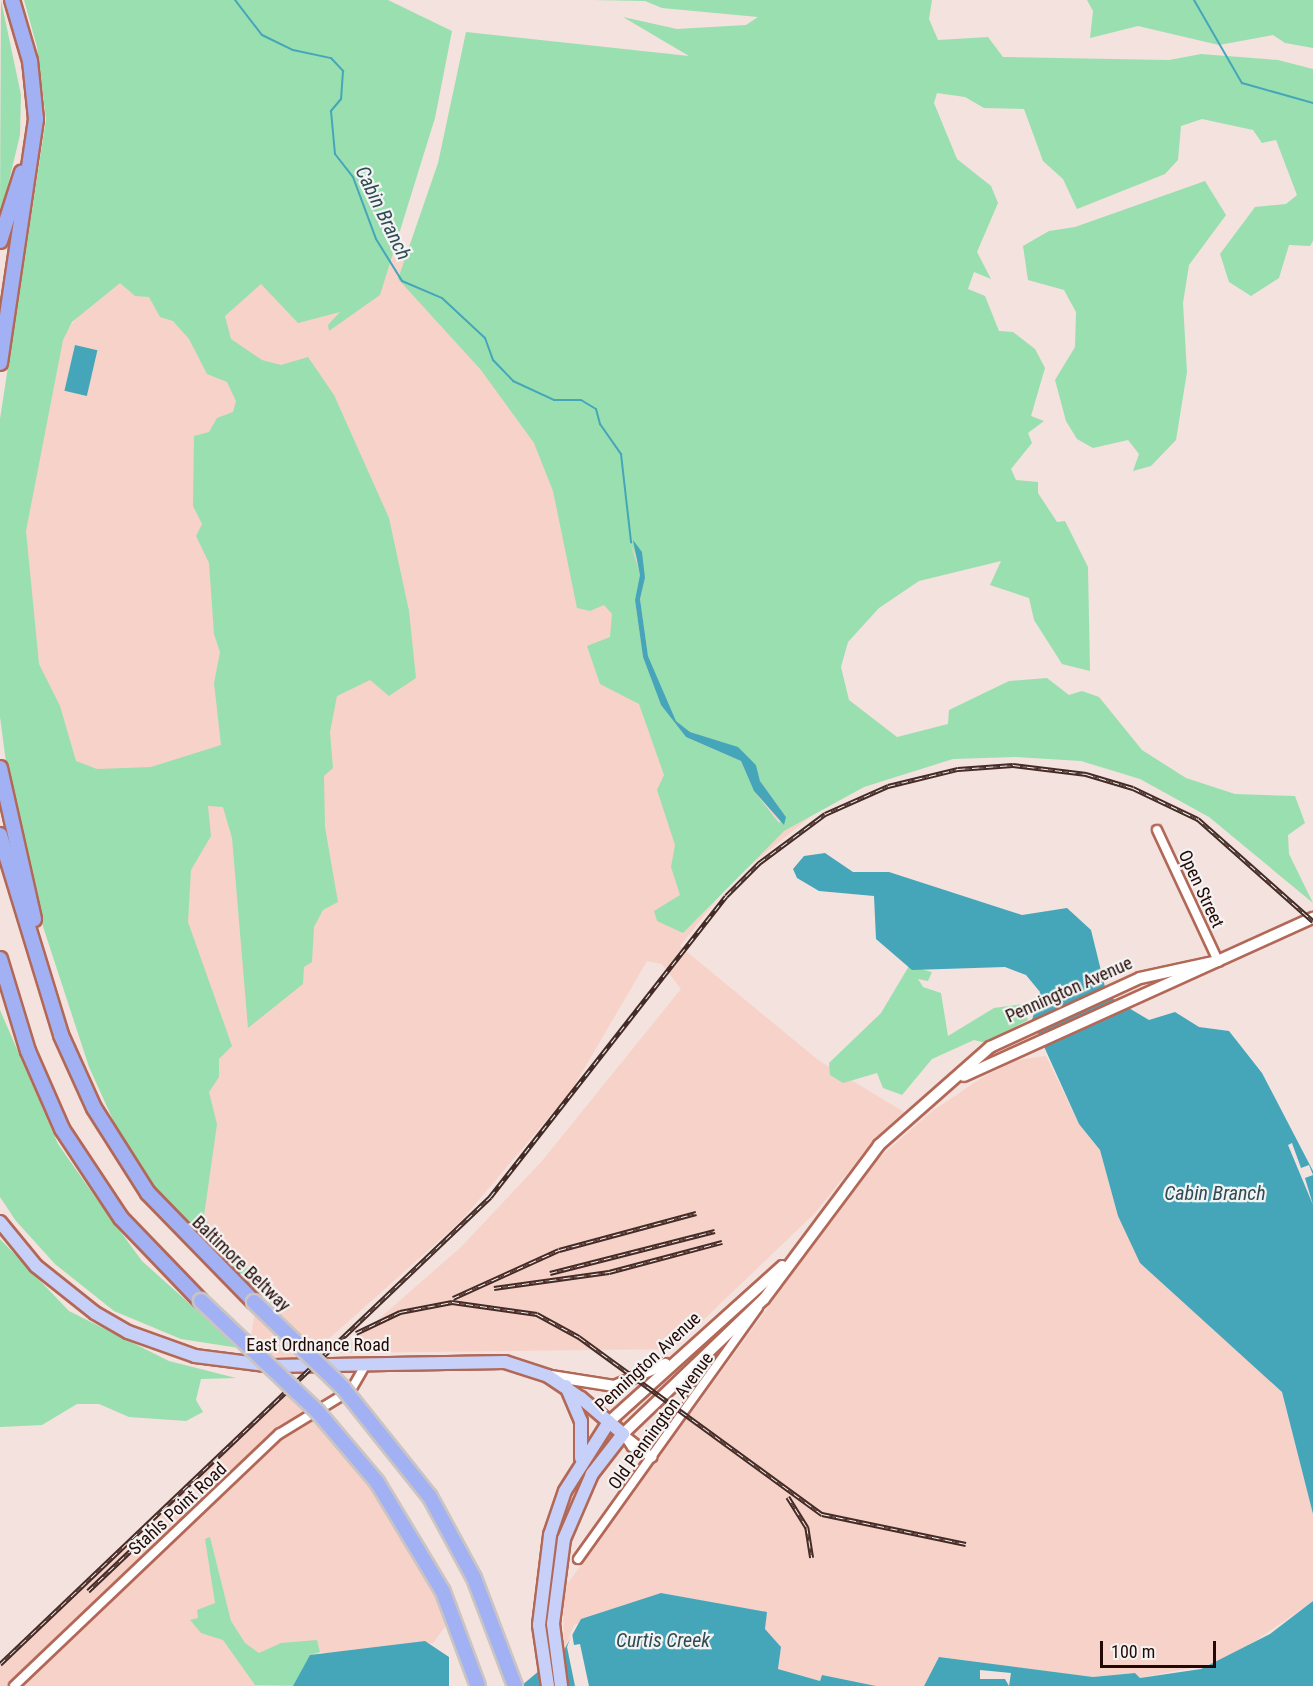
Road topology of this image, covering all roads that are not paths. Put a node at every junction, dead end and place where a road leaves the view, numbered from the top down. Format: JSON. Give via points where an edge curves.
{"nodes":[{"id":1,"x":12,"y":0,"type":"edge"},
{"id":2,"x":0,"y":241,"type":"edge"},
{"id":3,"x":0,"y":363,"type":"edge"},
{"id":4,"x":0,"y":768,"type":"edge"},
{"id":5,"x":1157,"y":830,"type":"dead end"},
{"id":6,"x":0,"y":835,"type":"edge"},
{"id":7,"x":1313,"y":918,"type":"edge"},
{"id":8,"x":0,"y":959,"type":"edge"},
{"id":9,"x":1218,"y":961,"type":"junction"},
{"id":10,"x":0,"y":979,"type":"edge"},
{"id":11,"x":76,"y":1071,"type":"junction"},
{"id":12,"x":950,"y":1083,"type":"junction"},
{"id":13,"x":43,"y":1090,"type":"junction"},
{"id":14,"x":0,"y":1222,"type":"edge"},
{"id":15,"x":787,"y":1262,"type":"junction"},
{"id":16,"x":764,"y":1299,"type":"junction"},
{"id":17,"x":686,"y":1352,"type":"junction"},
{"id":18,"x":366,"y":1364,"type":"junction"},
{"id":19,"x":548,"y":1376,"type":"junction"},
{"id":20,"x":565,"y":1385,"type":"junction"},
{"id":21,"x":609,"y":1422,"type":"junction"},
{"id":22,"x":624,"y":1435,"type":"junction"},
{"id":23,"x":652,"y":1457,"type":"junction"},
{"id":24,"x":579,"y":1466,"type":"junction"},
{"id":25,"x":578,"y":1559,"type":"dead end"},
{"id":26,"x":14,"y":1686,"type":"edge"},
{"id":27,"x":478,"y":1686,"type":"edge"},
{"id":28,"x":515,"y":1686,"type":"edge"},
{"id":29,"x":548,"y":1686,"type":"edge"},
{"id":30,"x":561,"y":1686,"type":"edge"}],
"edges":[{"from":1,"to":2,"type":"highway","via":[[26,62],[28,126],[19,186]]},
{"from":1,"to":3,"type":"highway","via":[[30,61],[36,119]]},
{"from":4,"to":11,"type":"highway","via":[[39,943]]},
{"from":5,"to":9,"type":"street","name":"Open Street"},
{"from":6,"to":11,"type":"highway","name":"Baltimore Beltway"},
{"from":7,"to":9,"type":"main road","name":"Pennington Avenue"},
{"from":8,"to":13,"type":"highway"},
{"from":9,"to":12,"type":"main road","name":"Pennington Avenue","via":[[1033,1041]]},
{"from":9,"to":12,"type":"main road","name":"Pennington Avenue","via":[[1165,969],[1027,1027],[990,1047]]},
{"from":10,"to":13,"type":"highway"},
{"from":11,"to":28,"type":"highway","name":"Baltimore Beltway","bridge":true,"via":[[148,1193],[343,1388],[423,1488],[474,1578]]},
{"from":12,"to":15,"type":"main road","name":"Pennington Avenue","via":[[879,1145]]},
{"from":13,"to":27,"type":"highway","bridge":true,"via":[[84,1165],[121,1218],[201,1301],[317,1411],[377,1482],[438,1582]]},
{"from":14,"to":18,"type":"main road","name":"East Ordnance Road","via":[[66,1292],[128,1332],[162,1346],[257,1365]]},
{"from":15,"to":16,"type":"main road","name":"Pennington Avenue"},
{"from":15,"to":17,"type":"main road","name":"Pennington Avenue"},
{"from":16,"to":22,"type":"main road","name":"Pennington Avenue"},
{"from":16,"to":23,"type":"street","name":"Old Pennington Avenue"},
{"from":17,"to":19,"type":"main road","via":[[614,1386]]},
{"from":17,"to":21,"type":"main road","name":"Pennington Avenue"},
{"from":18,"to":19,"type":"main road","name":"East Ordnance Road","via":[[505,1362]]},
{"from":18,"to":26,"type":"street","name":"Stahls Point Road","via":[[351,1390],[279,1434]]},
{"from":19,"to":20,"type":"main road","name":"East Ordnance Road"},
{"from":20,"to":21,"type":"main road","name":"East Ordnance Road"},
{"from":20,"to":24,"type":"main road","via":[[583,1433]]},
{"from":21,"to":22,"type":"main road","name":"East Ordnance Road"},
{"from":21,"to":24,"type":"main road","name":"Pennington Avenue"},
{"from":22,"to":23,"type":"street","name":"East Ordnance Road"},
{"from":22,"to":30,"type":"main road","name":"Pennington Avenue","via":[[592,1474],[564,1539],[552,1624]]},
{"from":23,"to":25,"type":"street","name":"Old Pennington Avenue"},
{"from":24,"to":29,"type":"main road","name":"Pennington Avenue","via":[[556,1513],[546,1551],[539,1625]]}]}
